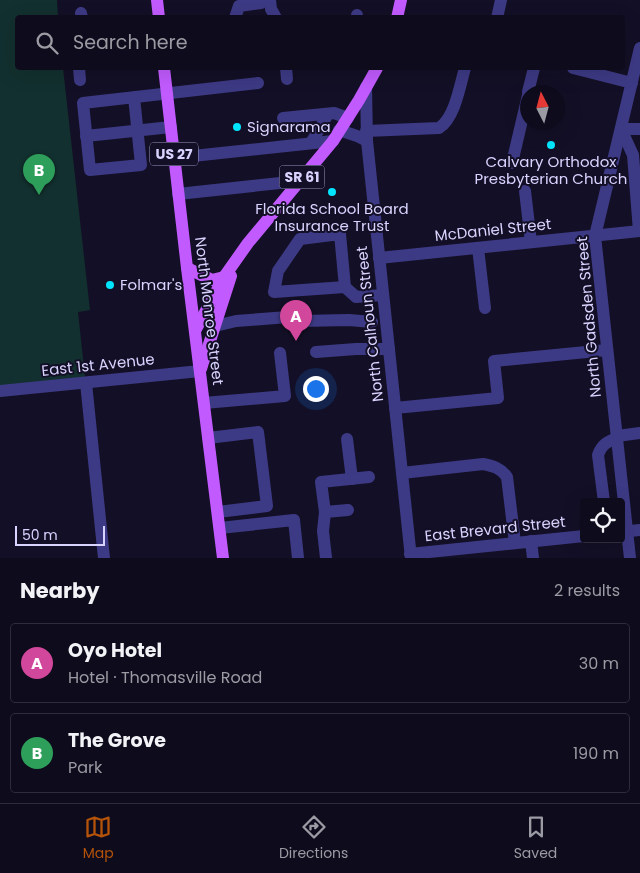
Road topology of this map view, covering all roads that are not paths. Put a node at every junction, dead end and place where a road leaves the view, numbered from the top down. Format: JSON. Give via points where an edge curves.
{"nodes":[{"id":1,"x":157,"y":0,"type":"edge"},
{"id":2,"x":401,"y":0,"type":"edge"},
{"id":3,"x":501,"y":0,"type":"edge"},
{"id":4,"x":266,"y":2,"type":"edge"},
{"id":5,"x":159,"y":15,"type":"edge"},
{"id":6,"x":236,"y":15,"type":"edge"},
{"id":7,"x":274,"y":15,"type":"edge"},
{"id":8,"x":398,"y":15,"type":"edge"},
{"id":9,"x":497,"y":15,"type":"edge"},
{"id":10,"x":640,"y":48,"type":"edge"},
{"id":11,"x":164,"y":70,"type":"edge"},
{"id":12,"x":377,"y":70,"type":"edge"},
{"id":13,"x":464,"y":70,"type":"edge"},
{"id":14,"x":534,"y":70,"type":"edge"},
{"id":15,"x":581,"y":70,"type":"edge"},
{"id":16,"x":258,"y":83,"type":"dead end"},
{"id":17,"x":632,"y":83,"type":"junction"},
{"id":18,"x":530,"y":85,"type":"edge"},
{"id":19,"x":366,"y":87,"type":"junction"},
{"id":20,"x":167,"y":94,"type":"junction"},
{"id":21,"x":134,"y":97,"type":"junction"},
{"id":22,"x":328,"y":114,"type":"junction"},
{"id":23,"x":283,"y":118,"type":"dead end"},
{"id":24,"x":348,"y":118,"type":"junction"},
{"id":25,"x":171,"y":127,"type":"junction"},
{"id":26,"x":520,"y":128,"type":"edge"},
{"id":27,"x":621,"y":129,"type":"junction"},
{"id":28,"x":640,"y":129,"type":"edge"},
{"id":29,"x":138,"y":131,"type":"junction"},
{"id":30,"x":86,"y":136,"type":"junction"},
{"id":31,"x":336,"y":136,"type":"junction"},
{"id":32,"x":367,"y":136,"type":"junction"},
{"id":33,"x":311,"y":143,"type":"junction"},
{"id":34,"x":174,"y":158,"type":"junction"},
{"id":35,"x":512,"y":163,"type":"dead end"},
{"id":36,"x":299,"y":181,"type":"junction"},
{"id":37,"x":525,"y":191,"type":"dead end"},
{"id":38,"x":178,"y":194,"type":"junction"},
{"id":39,"x":639,"y":231,"type":"edge"},
{"id":40,"x":595,"y":236,"type":"junction"},
{"id":41,"x":531,"y":242,"type":"junction"},
{"id":42,"x":478,"y":248,"type":"junction"},
{"id":43,"x":379,"y":258,"type":"junction"},
{"id":44,"x":234,"y":265,"type":"junction"},
{"id":45,"x":187,"y":268,"type":"junction"},
{"id":46,"x":224,"y":278,"type":"junction"},
{"id":47,"x":345,"y":287,"type":"junction"},
{"id":48,"x":383,"y":295,"type":"junction"},
{"id":49,"x":485,"y":308,"type":"dead end"},
{"id":50,"x":372,"y":322,"type":"dead end"},
{"id":51,"x":215,"y":326,"type":"junction"},
{"id":52,"x":195,"y":330,"type":"junction"},
{"id":53,"x":389,"y":349,"type":"junction"},
{"id":54,"x":608,"y":350,"type":"junction"},
{"id":55,"x":316,"y":352,"type":"dead end"},
{"id":56,"x":280,"y":353,"type":"dead end"},
{"id":57,"x":200,"y":371,"type":"junction"},
{"id":58,"x":86,"y":383,"type":"junction"},
{"id":59,"x":0,"y":392,"type":"edge"},
{"id":60,"x":204,"y":403,"type":"junction"},
{"id":61,"x":395,"y":408,"type":"junction"},
{"id":62,"x":640,"y":433,"type":"edge"},
{"id":63,"x":617,"y":437,"type":"junction"},
{"id":64,"x":208,"y":438,"type":"junction"},
{"id":65,"x":347,"y":439,"type":"dead end"},
{"id":66,"x":402,"y":473,"type":"junction"},
{"id":67,"x":369,"y":477,"type":"dead end"},
{"id":68,"x":352,"y":479,"type":"junction"},
{"id":69,"x":603,"y":498,"type":"edge"},
{"id":70,"x":622,"y":498,"type":"edge"},
{"id":71,"x":348,"y":510,"type":"dead end"},
{"id":72,"x":218,"y":512,"type":"junction"},
{"id":73,"x":325,"y":512,"type":"junction"},
{"id":74,"x":220,"y":528,"type":"junction"},
{"id":75,"x":640,"y":530,"type":"edge"},
{"id":76,"x":625,"y":531,"type":"edge"},
{"id":77,"x":580,"y":536,"type":"edge"},
{"id":78,"x":625,"y":536,"type":"edge"},
{"id":79,"x":531,"y":541,"type":"junction"},
{"id":80,"x":514,"y":543,"type":"junction"},
{"id":81,"x":411,"y":556,"type":"edge"},
{"id":82,"x":104,"y":558,"type":"edge"},
{"id":83,"x":223,"y":558,"type":"edge"},
{"id":84,"x":298,"y":558,"type":"edge"},
{"id":85,"x":326,"y":558,"type":"edge"},
{"id":86,"x":533,"y":558,"type":"edge"},
{"id":87,"x":630,"y":558,"type":"edge"}],
"edges":[{"from":1,"to":5,"type":"main road"},
{"from":2,"to":8,"type":"main road"},
{"from":3,"to":9,"type":"street"},
{"from":4,"to":6,"type":"street","via":[[240,6]]},
{"from":4,"to":7,"type":"street"},
{"from":10,"to":17,"type":"street","name":"North Gadsden Street"},
{"from":11,"to":20,"type":"main road","name":"North Monroe Street","number":"US 27"},
{"from":12,"to":19,"type":"main road","number":"SR 61"},
{"from":13,"to":32,"type":"street","via":[[445,124],[439,128]]},
{"from":14,"to":18,"type":"street"},
{"from":15,"to":17,"type":"street"},
{"from":16,"to":20,"type":"street"},
{"from":17,"to":27,"type":"street","name":"North Gadsden Street"},
{"from":19,"to":24,"type":"main road","number":"SR 61"},
{"from":19,"to":32,"type":"street","name":"North Calhoun Street"},
{"from":20,"to":21,"type":"street"},
{"from":20,"to":25,"type":"main road","name":"North Monroe Street","number":"US 27"},
{"from":21,"to":29,"type":"street"},
{"from":21,"to":30,"type":"street","via":[[82,103]]},
{"from":22,"to":23,"type":"street"},
{"from":22,"to":24,"type":"street"},
{"from":22,"to":33,"type":"street"},
{"from":24,"to":31,"type":"main road","number":"SR 61"},
{"from":25,"to":29,"type":"street"},
{"from":25,"to":34,"type":"main road","name":"North Monroe Street","number":"US 27"},
{"from":26,"to":35,"type":"street"},
{"from":27,"to":28,"type":"street"},
{"from":27,"to":39,"type":"street","via":[[633,155]]},
{"from":27,"to":40,"type":"street","name":"North Gadsden Street"},
{"from":29,"to":30,"type":"street"},
{"from":29,"to":30,"type":"street","via":[[141,165],[90,170]]},
{"from":31,"to":32,"type":"street"},
{"from":31,"to":33,"type":"street"},
{"from":31,"to":36,"type":"main road","number":"SR 61"},
{"from":32,"to":43,"type":"street","name":"North Calhoun Street"},
{"from":33,"to":34,"type":"street"},
{"from":34,"to":38,"type":"main road","name":"North Monroe Street","number":"US 27"},
{"from":36,"to":38,"type":"street"},
{"from":36,"to":44,"type":"main road","number":"SR 61"},
{"from":37,"to":41,"type":"street"},
{"from":38,"to":45,"type":"main road","name":"North Monroe Street","number":"US 27"},
{"from":39,"to":40,"type":"street","name":"McDaniel Street"},
{"from":40,"to":41,"type":"street","name":"McDaniel Street"},
{"from":40,"to":54,"type":"street","name":"North Gadsden Street"},
{"from":41,"to":42,"type":"street","name":"McDaniel Street"},
{"from":42,"to":43,"type":"street","name":"McDaniel Street"},
{"from":42,"to":49,"type":"street"},
{"from":43,"to":48,"type":"street","name":"North Calhoun Street"},
{"from":44,"to":46,"type":"main road","number":"SR 61"},
{"from":44,"to":51,"type":"main road","number":"SR 61"},
{"from":45,"to":46,"type":"main road","via":[[212,280]]},
{"from":45,"to":52,"type":"main road","name":"North Monroe Street","number":"US 27"},
{"from":46,"to":52,"type":"main road","number":"SR 61"},
{"from":47,"to":47,"type":"street","via":[[324,288],[274,292],[278,271],[300,239],[340,234]]},
{"from":47,"to":48,"type":"street","via":[[356,297]]},
{"from":48,"to":53,"type":"street","name":"North Calhoun Street"},
{"from":50,"to":51,"type":"street","via":[[300,321],[288,317]]},
{"from":51,"to":57,"type":"main road","number":"SR 61"},
{"from":52,"to":57,"type":"main road","name":"North Monroe Street","number":"US 27"},
{"from":53,"to":55,"type":"street"},
{"from":53,"to":61,"type":"street","name":"North Calhoun Street"},
{"from":54,"to":61,"type":"street","via":[[494,361],[498,398]]},
{"from":54,"to":63,"type":"street","name":"North Gadsden Street"},
{"from":56,"to":60,"type":"street","via":[[285,396]]},
{"from":57,"to":58,"type":"street","name":"East 1st Avenue"},
{"from":57,"to":60,"type":"main road","name":"North Monroe Street","number":"US 27"},
{"from":58,"to":59,"type":"street","name":"East 1st Avenue"},
{"from":58,"to":82,"type":"street"},
{"from":60,"to":64,"type":"main road","name":"North Monroe Street","number":"US 27"},
{"from":61,"to":66,"type":"street","name":"North Calhoun Street"},
{"from":62,"to":63,"type":"street"},
{"from":63,"to":69,"type":"street","via":[[600,447],[598,455]]},
{"from":63,"to":70,"type":"street","name":"North Gadsden Street"},
{"from":64,"to":72,"type":"main road","name":"North Monroe Street","number":"US 27"},
{"from":64,"to":72,"type":"street","via":[[258,432],[267,506]]},
{"from":65,"to":68,"type":"street"},
{"from":66,"to":80,"type":"street","via":[[483,464],[502,471],[507,477]]},
{"from":66,"to":81,"type":"street","name":"North Calhoun Street"},
{"from":67,"to":68,"type":"street"},
{"from":68,"to":73,"type":"street","via":[[321,482]]},
{"from":71,"to":73,"type":"street"},
{"from":72,"to":74,"type":"main road","name":"North Monroe Street","number":"US 27"},
{"from":73,"to":85,"type":"street"},
{"from":74,"to":83,"type":"main road","name":"North Monroe Street","number":"US 27"},
{"from":74,"to":84,"type":"street","via":[[294,520]]},
{"from":75,"to":76,"type":"street"},
{"from":77,"to":79,"type":"street","name":"East Brevard Street"},
{"from":78,"to":87,"type":"street","name":"North Gadsden Street"},
{"from":79,"to":80,"type":"street","name":"East Brevard Street"},
{"from":79,"to":86,"type":"street"},
{"from":80,"to":81,"type":"street","name":"East Brevard Street"}]}
